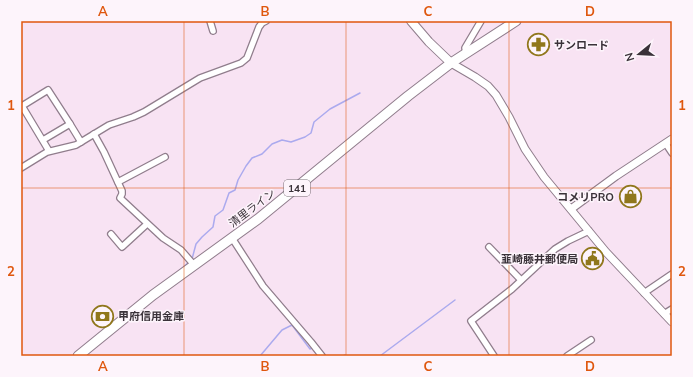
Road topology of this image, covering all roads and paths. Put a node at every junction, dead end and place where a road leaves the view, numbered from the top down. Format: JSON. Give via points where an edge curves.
{"nodes":[{"id":1,"x":210,"y":21,"type":"edge"},
{"id":2,"x":266,"y":21,"type":"edge"},
{"id":3,"x":412,"y":21,"type":"edge"},
{"id":4,"x":481,"y":21,"type":"edge"},
{"id":5,"x":516,"y":21,"type":"edge"},
{"id":6,"x":213,"y":31,"type":"dead end"},
{"id":7,"x":466,"y":53,"type":"junction"},
{"id":8,"x":451,"y":63,"type":"junction"},
{"id":9,"x":70,"y":124,"type":"junction"},
{"id":10,"x":94,"y":134,"type":"junction"},
{"id":11,"x":42,"y":140,"type":"junction"},
{"id":12,"x":81,"y":142,"type":"junction"},
{"id":13,"x":669,"y":142,"type":"edge"},
{"id":14,"x":49,"y":151,"type":"junction"},
{"id":15,"x":672,"y":153,"type":"edge"},
{"id":16,"x":166,"y":157,"type":"dead end"},
{"id":17,"x":21,"y":168,"type":"edge"},
{"id":18,"x":118,"y":182,"type":"junction"},
{"id":19,"x":571,"y":209,"type":"junction"},
{"id":20,"x":147,"y":224,"type":"junction"},
{"id":21,"x":589,"y":231,"type":"junction"},
{"id":22,"x":110,"y":234,"type":"dead end"},
{"id":23,"x":232,"y":238,"type":"junction"},
{"id":24,"x":489,"y":247,"type":"dead end"},
{"id":25,"x":194,"y":266,"type":"junction"},
{"id":26,"x":672,"y":274,"type":"edge"},
{"id":27,"x":521,"y":280,"type":"junction"},
{"id":28,"x":644,"y":293,"type":"junction"},
{"id":29,"x":672,"y":309,"type":"edge"},
{"id":30,"x":664,"y":314,"type":"junction"},
{"id":31,"x":672,"y":322,"type":"edge"},
{"id":32,"x":591,"y":340,"type":"dead end"},
{"id":33,"x":78,"y":356,"type":"edge"},
{"id":34,"x":322,"y":356,"type":"edge"},
{"id":35,"x":494,"y":356,"type":"edge"},
{"id":36,"x":566,"y":356,"type":"edge"}],
"edges":[{"from":1,"to":6,"type":"street"},
{"from":2,"to":10,"type":"street","via":[[259,27],[247,58],[241,63],[200,78],[144,112],[109,125]]},
{"from":3,"to":8,"type":"main road"},
{"from":4,"to":7,"type":"street","via":[[465,48]]},
{"from":5,"to":7,"type":"highway","name":"清里ライン","number":"141"},
{"from":7,"to":8,"type":"highway","name":"清里ライン","number":"141"},
{"from":8,"to":19,"type":"street","via":[[476,77],[496,95],[532,160]]},
{"from":8,"to":23,"type":"highway","name":"清里ライン","number":"141"},
{"from":9,"to":11,"type":"street"},
{"from":9,"to":11,"type":"street","via":[[48,90],[22,106]]},
{"from":9,"to":12,"type":"street"},
{"from":10,"to":12,"type":"street"},
{"from":10,"to":18,"type":"street"},
{"from":11,"to":14,"type":"street"},
{"from":12,"to":14,"type":"street"},
{"from":13,"to":15,"type":"street"},
{"from":13,"to":19,"type":"street"},
{"from":14,"to":17,"type":"street"},
{"from":16,"to":18,"type":"street"},
{"from":18,"to":20,"type":"street","via":[[122,191],[120,198]]},
{"from":19,"to":21,"type":"street"},
{"from":20,"to":22,"type":"street","via":[[122,247]]},
{"from":20,"to":25,"type":"street","via":[[181,250]]},
{"from":21,"to":27,"type":"street","via":[[555,249]]},
{"from":21,"to":28,"type":"street"},
{"from":23,"to":25,"type":"highway","name":"清里ライン","number":"141"},
{"from":23,"to":34,"type":"street","via":[[263,286]]},
{"from":24,"to":27,"type":"street"},
{"from":25,"to":33,"type":"highway","name":"清里ライン","number":"141","via":[[153,295]]},
{"from":26,"to":28,"type":"street"},
{"from":27,"to":35,"type":"street","via":[[471,321]]},
{"from":28,"to":30,"type":"street"},
{"from":29,"to":30,"type":"street"},
{"from":30,"to":31,"type":"street"},
{"from":32,"to":36,"type":"street"}]}
